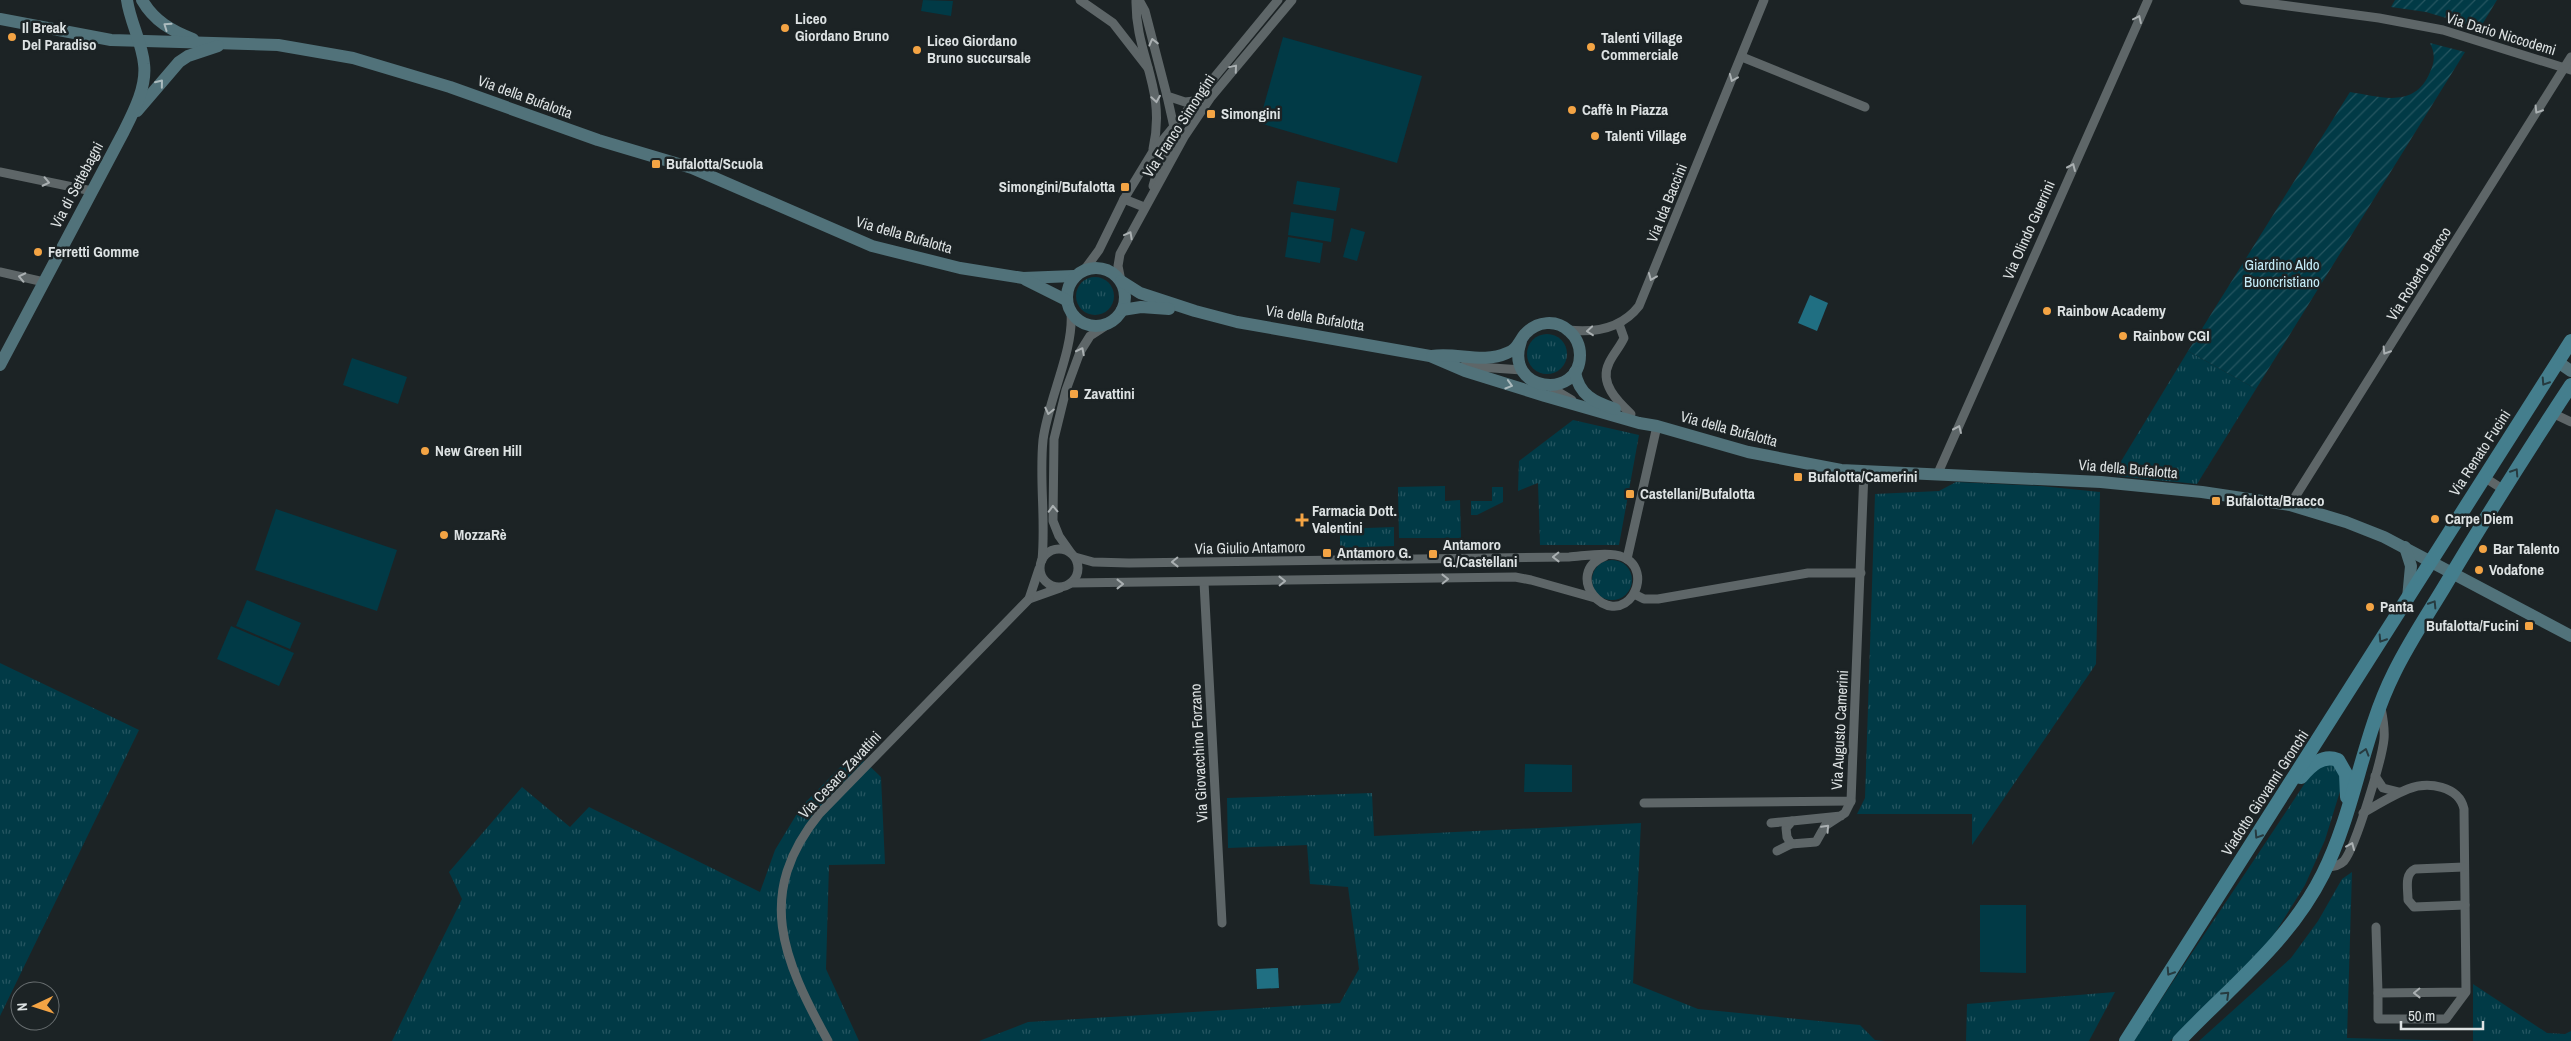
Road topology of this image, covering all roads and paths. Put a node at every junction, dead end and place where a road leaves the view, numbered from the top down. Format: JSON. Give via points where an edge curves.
{"nodes":[{"id":1,"x":126,"y":0,"type":"edge"},
{"id":2,"x":137,"y":0,"type":"edge"},
{"id":3,"x":142,"y":0,"type":"edge"},
{"id":4,"x":1080,"y":0,"type":"edge"},
{"id":5,"x":1137,"y":0,"type":"edge"},
{"id":6,"x":1278,"y":0,"type":"edge"},
{"id":7,"x":1292,"y":0,"type":"edge"},
{"id":8,"x":1764,"y":0,"type":"edge"},
{"id":9,"x":2148,"y":0,"type":"edge"},
{"id":10,"x":2244,"y":0,"type":"edge"},
{"id":11,"x":0,"y":19,"type":"edge"},
{"id":12,"x":138,"y":41,"type":"junction"},
{"id":13,"x":200,"y":42,"type":"junction"},
{"id":14,"x":228,"y":43,"type":"junction"},
{"id":15,"x":1742,"y":57,"type":"junction"},
{"id":16,"x":2571,"y":57,"type":"edge"},
{"id":17,"x":2567,"y":69,"type":"edge"},
{"id":18,"x":1150,"y":72,"type":"junction"},
{"id":19,"x":1167,"y":96,"type":"junction"},
{"id":20,"x":1194,"y":101,"type":"junction"},
{"id":21,"x":1864,"y":106,"type":"dead end"},
{"id":22,"x":129,"y":121,"type":"junction"},
{"id":23,"x":1174,"y":124,"type":"junction"},
{"id":24,"x":1152,"y":153,"type":"junction"},
{"id":25,"x":0,"y":172,"type":"edge"},
{"id":26,"x":92,"y":192,"type":"junction"},
{"id":27,"x":1152,"y":194,"type":"junction"},
{"id":28,"x":1124,"y":199,"type":"junction"},
{"id":29,"x":1144,"y":207,"type":"junction"},
{"id":30,"x":0,"y":272,"type":"edge"},
{"id":31,"x":1080,"y":273,"type":"junction"},
{"id":32,"x":1022,"y":278,"type":"junction"},
{"id":33,"x":1120,"y":281,"type":"junction"},
{"id":34,"x":44,"y":282,"type":"junction"},
{"id":35,"x":1066,"y":300,"type":"junction"},
{"id":36,"x":1122,"y":310,"type":"junction"},
{"id":37,"x":1194,"y":311,"type":"junction"},
{"id":38,"x":1071,"y":313,"type":"junction"},
{"id":39,"x":1110,"y":322,"type":"junction"},
{"id":40,"x":1619,"y":324,"type":"junction"},
{"id":41,"x":1568,"y":330,"type":"junction"},
{"id":42,"x":1521,"y":341,"type":"junction"},
{"id":43,"x":2571,"y":341,"type":"edge"},
{"id":44,"x":1430,"y":356,"type":"junction"},
{"id":45,"x":2558,"y":362,"type":"junction"},
{"id":46,"x":0,"y":364,"type":"edge"},
{"id":47,"x":1451,"y":365,"type":"junction"},
{"id":48,"x":1522,"y":370,"type":"junction"},
{"id":49,"x":2571,"y":371,"type":"edge"},
{"id":50,"x":1575,"y":372,"type":"junction"},
{"id":51,"x":1546,"y":385,"type":"junction"},
{"id":52,"x":2571,"y":385,"type":"edge"},
{"id":53,"x":1587,"y":408,"type":"junction"},
{"id":54,"x":2552,"y":413,"type":"junction"},
{"id":55,"x":1631,"y":414,"type":"junction"},
{"id":56,"x":2571,"y":422,"type":"edge"},
{"id":57,"x":1657,"y":426,"type":"junction"},
{"id":58,"x":1864,"y":472,"type":"junction"},
{"id":59,"x":1938,"y":473,"type":"junction"},
{"id":60,"x":2484,"y":477,"type":"junction"},
{"id":61,"x":2504,"y":490,"type":"junction"},
{"id":62,"x":2290,"y":505,"type":"junction"},
{"id":63,"x":2405,"y":548,"type":"junction"},
{"id":64,"x":1073,"y":555,"type":"junction"},
{"id":65,"x":1605,"y":556,"type":"junction"},
{"id":66,"x":1627,"y":559,"type":"junction"},
{"id":67,"x":2430,"y":562,"type":"junction"},
{"id":68,"x":1041,"y":563,"type":"junction"},
{"id":69,"x":1861,"y":573,"type":"junction"},
{"id":70,"x":2452,"y":573,"type":"junction"},
{"id":71,"x":1204,"y":582,"type":"junction"},
{"id":72,"x":1066,"y":585,"type":"junction"},
{"id":73,"x":1634,"y":594,"type":"junction"},
{"id":74,"x":1595,"y":598,"type":"junction"},
{"id":75,"x":2408,"y":598,"type":"junction"},
{"id":76,"x":1029,"y":599,"type":"junction"},
{"id":77,"x":2571,"y":636,"type":"edge"},
{"id":78,"x":2381,"y":702,"type":"junction"},
{"id":79,"x":2374,"y":776,"type":"junction"},
{"id":80,"x":2402,"y":792,"type":"junction"},
{"id":81,"x":1851,"y":801,"type":"junction"},
{"id":82,"x":1644,"y":804,"type":"dead end"},
{"id":83,"x":2363,"y":813,"type":"junction"},
{"id":84,"x":1841,"y":816,"type":"junction"},
{"id":85,"x":2270,"y":816,"type":"junction"},
{"id":86,"x":1792,"y":821,"type":"junction"},
{"id":87,"x":1771,"y":823,"type":"dead end"},
{"id":88,"x":2342,"y":827,"type":"junction"},
{"id":89,"x":1791,"y":844,"type":"junction"},
{"id":90,"x":1778,"y":850,"type":"dead end"},
{"id":91,"x":2326,"y":867,"type":"junction"},
{"id":92,"x":2464,"y":867,"type":"junction"},
{"id":93,"x":2465,"y":905,"type":"junction"},
{"id":94,"x":1222,"y":923,"type":"dead end"},
{"id":95,"x":2376,"y":927,"type":"dead end"},
{"id":96,"x":2466,"y":992,"type":"junction"},
{"id":97,"x":2378,"y":993,"type":"junction"},
{"id":98,"x":828,"y":1041,"type":"edge"},
{"id":99,"x":2126,"y":1041,"type":"edge"},
{"id":100,"x":2179,"y":1041,"type":"edge"}],
"edges":[{"from":1,"to":12,"type":"street"},
{"from":2,"to":12,"type":"street"},
{"from":13,"to":3,"type":"street","one_way":true,"via":[[166,27],[151,14]]},
{"from":4,"to":18,"type":"street","via":[[1112,22]]},
{"from":5,"to":18,"type":"street","via":[[1136,16]]},
{"from":19,"to":5,"type":"street","one_way":true,"via":[[1145,11]]},
{"from":6,"to":20,"type":"street","name":"Via Franco Simongini"},
{"from":27,"to":7,"type":"street","name":"Via Franco Simongini","one_way":true,"via":[[1211,97]]},
{"from":8,"to":15,"type":"street","name":"Via Ida Baccini"},
{"from":59,"to":9,"type":"street","name":"Via Olindo Guerrini","one_way":true},
{"from":10,"to":17,"type":"street","name":"Via Dario Niccodemi","via":[[2443,30]]},
{"from":11,"to":12,"type":"street","name":"Via della Bufalotta","via":[[89,38]]},
{"from":12,"to":13,"type":"street","name":"Via della Bufalotta"},
{"from":12,"to":22,"type":"street","name":"Via di Settebagni","via":[[144,73]]},
{"from":13,"to":14,"type":"street","name":"Via della Bufalotta"},
{"from":22,"to":14,"type":"street","one_way":true,"via":[[179,62]]},
{"from":14,"to":32,"type":"street","name":"Via della Bufalotta","via":[[296,47],[377,64],[598,140],[692,168],[872,246],[960,268]]},
{"from":15,"to":21,"type":"street"},
{"from":15,"to":40,"type":"street","name":"Via Ida Baccini","one_way":true,"via":[[1639,306]]},
{"from":16,"to":17,"type":"street","name":"Via Roberto Bracco"},
{"from":17,"to":62,"type":"street","name":"Via Roberto Bracco","one_way":true},
{"from":18,"to":24,"type":"street","one_way":true,"via":[[1158,112]]},
{"from":19,"to":20,"type":"street"},
{"from":19,"to":23,"type":"street"},
{"from":20,"to":23,"type":"street","name":"Via Franco Simongini"},
{"from":22,"to":26,"type":"street","name":"Via di Settebagni"},
{"from":23,"to":24,"type":"street","name":"Via Franco Simongini"},
{"from":23,"to":27,"type":"street","via":[[1175,139],[1158,169]]},
{"from":24,"to":28,"type":"street","name":"Via Franco Simongini"},
{"from":25,"to":26,"type":"street","one_way":true},
{"from":26,"to":34,"type":"street","name":"Via di Settebagni"},
{"from":27,"to":29,"type":"street","name":"Via Franco Simongini"},
{"from":28,"to":29,"type":"street"},
{"from":28,"to":31,"type":"street","name":"Via Franco Simongini","via":[[1103,242]]},
{"from":33,"to":29,"type":"street","name":"Via Franco Simongini","one_way":true,"via":[[1120,254]]},
{"from":34,"to":30,"type":"street","one_way":true},
{"from":31,"to":32,"type":"street","name":"Via della Bufalotta"},
{"from":31,"to":33,"type":"street","via":[[1105,268]]},
{"from":31,"to":35,"type":"street","via":[[1068,287]]},
{"from":32,"to":35,"type":"street","name":"Via della Bufalotta"},
{"from":33,"to":36,"type":"street","via":[[1125,295]]},
{"from":33,"to":37,"type":"street","name":"Via della Bufalotta","via":[[1140,293]]},
{"from":34,"to":46,"type":"street","name":"Via di Settebagni"},
{"from":35,"to":38,"type":"street"},
{"from":36,"to":37,"type":"street","name":"Via della Bufalotta","via":[[1155,307]]},
{"from":36,"to":39,"type":"street"},
{"from":37,"to":44,"type":"street","name":"Via della Bufalotta","via":[[1237,322]]},
{"from":38,"to":39,"type":"street","via":[[1089,325],[1100,326]]},
{"from":38,"to":68,"type":"street","name":"Via Cesare Zavattini","one_way":true,"via":[[1072,332],[1051,401],[1043,441]]},
{"from":64,"to":39,"type":"street","one_way":true,"via":[[1053,521],[1054,439],[1064,396],[1080,352],[1094,333]]},
{"from":40,"to":41,"type":"street","one_way":true,"via":[[1591,331]]},
{"from":40,"to":55,"type":"street","via":[[1624,338],[1607,367],[1606,380],[1614,396]]},
{"from":41,"to":42,"type":"street","name":"Via della Bufalotta","via":[[1555,324],[1543,324],[1533,328]]},
{"from":41,"to":50,"type":"street","via":[[1579,348]]},
{"from":42,"to":44,"type":"street","name":"Via della Bufalotta","via":[[1512,351],[1495,356]]},
{"from":42,"to":48,"type":"street","via":[[1518,354]]},
{"from":43,"to":45,"type":"main road","name":"Via Renato Fucini"},
{"from":44,"to":47,"type":"street","name":"Via della Bufalotta"},
{"from":45,"to":49,"type":"street"},
{"from":45,"to":60,"type":"main road","name":"Via Renato Fucini","one_way":true},
{"from":47,"to":48,"type":"street","name":"Via della Bufalotta"},
{"from":47,"to":53,"type":"street","name":"Via della Bufalotta","one_way":true},
{"from":48,"to":51,"type":"street","name":"Via della Bufalotta","via":[[1534,381]]},
{"from":50,"to":51,"type":"street","via":[[1565,381]]},
{"from":50,"to":55,"type":"street","name":"Via della Bufalotta","via":[[1579,388],[1588,397]]},
{"from":51,"to":53,"type":"street","name":"Via della Bufalotta"},
{"from":52,"to":54,"type":"main road"},
{"from":53,"to":57,"type":"street","name":"Via della Bufalotta"},
{"from":54,"to":56,"type":"street"},
{"from":61,"to":54,"type":"main road","one_way":true},
{"from":55,"to":57,"type":"street","name":"Via della Bufalotta"},
{"from":57,"to":58,"type":"street","name":"Via della Bufalotta","via":[[1770,457]]},
{"from":57,"to":66,"type":"street"},
{"from":58,"to":59,"type":"street","name":"Via della Bufalotta"},
{"from":58,"to":69,"type":"street","name":"Via Augusto Camerini"},
{"from":59,"to":62,"type":"street","name":"Via della Bufalotta","via":[[2100,482]]},
{"from":60,"to":61,"type":"street"},
{"from":60,"to":67,"type":"main road","name":"Via Renato Fucini"},
{"from":61,"to":70,"type":"main road"},
{"from":62,"to":63,"type":"street","name":"Via della Bufalotta","via":[[2346,522]]},
{"from":63,"to":67,"type":"street","name":"Via della Bufalotta"},
{"from":63,"to":75,"type":"street","via":[[2411,566]]},
{"from":65,"to":64,"type":"street","name":"Via Giulio Antamoro","one_way":true,"via":[[1129,563],[1093,562]]},
{"from":64,"to":68,"type":"street","via":[[1054,549]]},
{"from":64,"to":72,"type":"street","via":[[1079,569]]},
{"from":65,"to":66,"type":"street","name":"Via Giulio Antamoro","via":[[1618,555]]},
{"from":65,"to":74,"type":"street","via":[[1593,564],[1588,574],[1588,588]]},
{"from":66,"to":73,"type":"street","via":[[1637,575]]},
{"from":67,"to":70,"type":"street","name":"Via della Bufalotta"},
{"from":67,"to":75,"type":"main road","name":"Viadotto Giovanni Gronchi"},
{"from":68,"to":72,"type":"street","via":[[1042,576],[1047,583]]},
{"from":68,"to":76,"type":"street","name":"Via Cesare Zavattini"},
{"from":69,"to":73,"type":"street","via":[[1808,573],[1658,599]]},
{"from":69,"to":81,"type":"street","name":"Via Augusto Camerini"},
{"from":70,"to":77,"type":"street","name":"Via della Bufalotta"},
{"from":78,"to":70,"type":"main road","one_way":true,"via":[[2409,644]]},
{"from":72,"to":71,"type":"street","one_way":true},
{"from":71,"to":74,"type":"street","one_way":true,"via":[[1515,577]]},
{"from":71,"to":94,"type":"street","name":"Via Giovacchino Forzano"},
{"from":72,"to":76,"type":"street","name":"Via Cesare Zavattini"},
{"from":73,"to":74,"type":"street","via":[[1626,602],[1615,605]]},
{"from":75,"to":85,"type":"main road","name":"Viadotto Giovanni Gronchi","one_way":true},
{"from":76,"to":98,"type":"street","name":"Via Cesare Zavattini","via":[[820,813],[793,855],[781,897],[782,931],[794,975]]},
{"from":78,"to":79,"type":"street","via":[[2385,736]]},
{"from":88,"to":78,"type":"main road","one_way":true},
{"from":79,"to":80,"type":"street","via":[[2383,788]]},
{"from":79,"to":83,"type":"street"},
{"from":80,"to":83,"type":"street"},
{"from":80,"to":92,"type":"street","via":[[2419,786],[2445,788],[2460,798],[2464,809]]},
{"from":81,"to":82,"type":"street","name":"Via Augusto Camerini"},
{"from":81,"to":84,"type":"street"},
{"from":91,"to":83,"type":"street","one_way":true,"via":[[2338,865],[2346,858]]},
{"from":84,"to":86,"type":"street"},
{"from":89,"to":84,"type":"street","one_way":true,"via":[[1816,842],[1825,826]]},
{"from":85,"to":88,"type":"main road","via":[[2309,768],[2334,758],[2343,766],[2347,780]]},
{"from":85,"to":99,"type":"main road","name":"Viadotto Giovanni Gronchi","one_way":true},
{"from":86,"to":87,"type":"street"},
{"from":86,"to":89,"type":"street","via":[[1786,830]]},
{"from":88,"to":91,"type":"main road"},
{"from":89,"to":90,"type":"street"},
{"from":100,"to":91,"type":"main road","one_way":true,"via":[[2282,937]]},
{"from":92,"to":93,"type":"street"},
{"from":92,"to":93,"type":"street","via":[[2415,869],[2408,875],[2408,900],[2414,907]]},
{"from":93,"to":96,"type":"street"},
{"from":95,"to":97,"type":"street"},
{"from":96,"to":97,"type":"street","one_way":true},
{"from":96,"to":97,"type":"street","via":[[2446,1018],[2378,1019]]}]}
